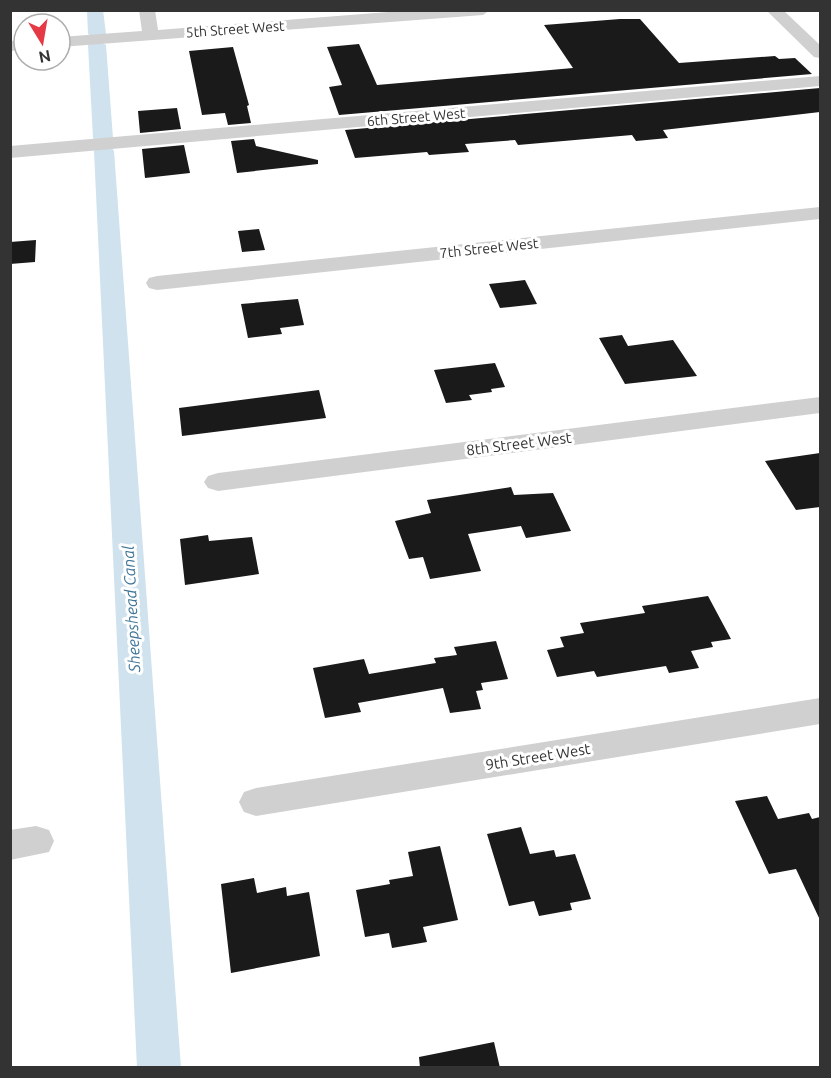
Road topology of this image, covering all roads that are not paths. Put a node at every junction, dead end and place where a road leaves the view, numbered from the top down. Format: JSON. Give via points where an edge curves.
{"nodes":[{"id":1,"x":147,"y":10,"type":"edge"},
{"id":2,"x":483,"y":10,"type":"edge"},
{"id":3,"x":773,"y":10,"type":"edge"},
{"id":4,"x":152,"y":35,"type":"junction"},
{"id":5,"x":72,"y":41,"type":"edge"},
{"id":6,"x":820,"y":53,"type":"edge"},
{"id":7,"x":820,"y":81,"type":"edge"},
{"id":8,"x":10,"y":152,"type":"edge"},
{"id":9,"x":820,"y":213,"type":"edge"},
{"id":10,"x":157,"y":283,"type":"dead end"},
{"id":11,"x":820,"y":405,"type":"edge"},
{"id":12,"x":218,"y":482,"type":"dead end"},
{"id":13,"x":820,"y":711,"type":"edge"},
{"id":14,"x":256,"y":802,"type":"dead end"}],
"edges":[{"from":1,"to":4,"type":"street"},
{"from":2,"to":4,"type":"street","name":"5th Street West"},
{"from":3,"to":6,"type":"street"},
{"from":4,"to":5,"type":"street","name":"5th Street West"},
{"from":7,"to":8,"type":"street","name":"6th Street West"},
{"from":9,"to":10,"type":"street","name":"7th Street West"},
{"from":11,"to":12,"type":"street","name":"8th Street West"},
{"from":13,"to":14,"type":"street","name":"9th Street West"}]}
